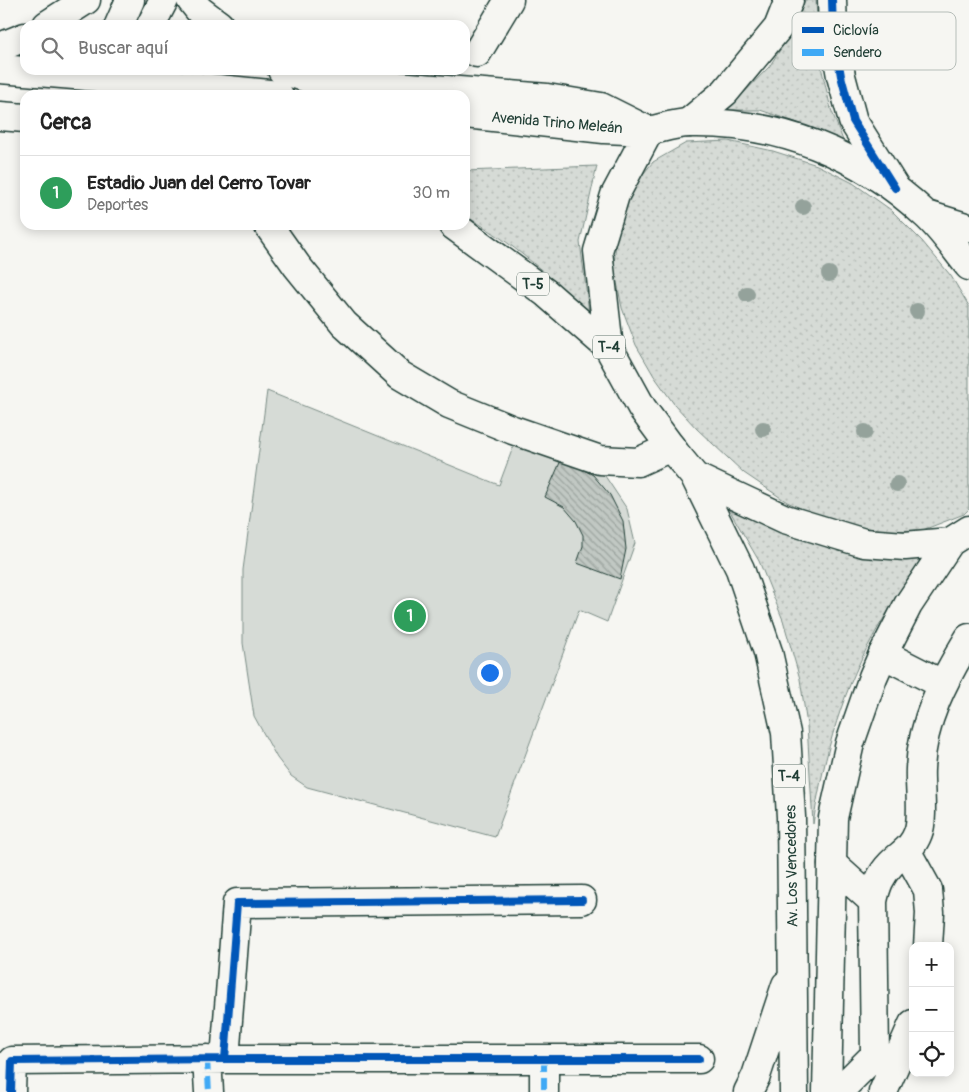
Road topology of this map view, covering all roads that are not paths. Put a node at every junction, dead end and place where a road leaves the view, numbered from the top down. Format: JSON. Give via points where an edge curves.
{"nodes":[{"id":1,"x":86,"y":0,"type":"edge"},
{"id":2,"x":130,"y":0,"type":"edge"},
{"id":3,"x":164,"y":0,"type":"edge"},
{"id":4,"x":191,"y":0,"type":"edge"},
{"id":5,"x":509,"y":0,"type":"edge"},
{"id":6,"x":789,"y":0,"type":"edge"},
{"id":7,"x":55,"y":20,"type":"edge"},
{"id":8,"x":121,"y":20,"type":"edge"},
{"id":9,"x":154,"y":20,"type":"edge"},
{"id":10,"x":212,"y":20,"type":"edge"},
{"id":11,"x":20,"y":39,"type":"edge"},
{"id":12,"x":0,"y":47,"type":"edge"},
{"id":13,"x":477,"y":53,"type":"dead end"},
{"id":14,"x":0,"y":69,"type":"edge"},
{"id":15,"x":840,"y":70,"type":"edge"},
{"id":16,"x":20,"y":71,"type":"edge"},
{"id":17,"x":75,"y":75,"type":"edge"},
{"id":18,"x":298,"y":75,"type":"edge"},
{"id":19,"x":113,"y":78,"type":"edge"},
{"id":20,"x":229,"y":90,"type":"edge"},
{"id":21,"x":447,"y":90,"type":"edge"},
{"id":22,"x":470,"y":92,"type":"edge"},
{"id":23,"x":470,"y":115,"type":"edge"},
{"id":24,"x":0,"y":116,"type":"edge"},
{"id":25,"x":20,"y":118,"type":"edge"},
{"id":26,"x":688,"y":123,"type":"junction"},
{"id":27,"x":649,"y":131,"type":"junction"},
{"id":28,"x":895,"y":188,"type":"junction"},
{"id":29,"x":927,"y":215,"type":"junction"},
{"id":30,"x":969,"y":228,"type":"edge"},
{"id":31,"x":272,"y":230,"type":"edge"},
{"id":32,"x":460,"y":230,"type":"edge"},
{"id":33,"x":969,"y":266,"type":"edge"},
{"id":34,"x":609,"y":348,"type":"junction"},
{"id":35,"x":671,"y":447,"type":"junction"},
{"id":36,"x":695,"y":477,"type":"junction"},
{"id":37,"x":959,"y":536,"type":"edge"},
{"id":38,"x":969,"y":638,"type":"edge"},
{"id":39,"x":883,"y":654,"type":"junction"},
{"id":40,"x":942,"y":684,"type":"junction"},
{"id":41,"x":907,"y":852,"type":"junction"},
{"id":42,"x":832,"y":864,"type":"junction"},
{"id":43,"x":582,"y":900,"type":"dead end"},
{"id":44,"x":873,"y":901,"type":"junction"},
{"id":45,"x":928,"y":942,"type":"edge"},
{"id":46,"x":794,"y":962,"type":"junction"},
{"id":47,"x":909,"y":1031,"type":"edge"},
{"id":48,"x":216,"y":1059,"type":"junction"},
{"id":49,"x":544,"y":1059,"type":"junction"},
{"id":50,"x":700,"y":1059,"type":"dead end"},
{"id":51,"x":883,"y":1073,"type":"edge"},
{"id":52,"x":11,"y":1092,"type":"edge"},
{"id":53,"x":209,"y":1092,"type":"edge"},
{"id":54,"x":544,"y":1092,"type":"edge"},
{"id":55,"x":748,"y":1092,"type":"edge"},
{"id":56,"x":794,"y":1092,"type":"edge"},
{"id":57,"x":827,"y":1092,"type":"edge"},
{"id":58,"x":838,"y":1092,"type":"edge"}],
"edges":[{"from":1,"to":7,"type":"main road"},
{"from":2,"to":8,"type":"main road"},
{"from":3,"to":9,"type":"main road"},
{"from":4,"to":10,"type":"main road"},
{"from":5,"to":13,"type":"main road"},
{"from":6,"to":26,"type":"main road","via":[[778,28],[725,92]]},
{"from":11,"to":12,"type":"main road"},
{"from":14,"to":16,"type":"main road"},
{"from":15,"to":28,"type":"main road","via":[[853,122]]},
{"from":17,"to":19,"type":"main road"},
{"from":18,"to":21,"type":"main road","via":[[310,79]]},
{"from":19,"to":20,"type":"main road"},
{"from":22,"to":27,"type":"main road","via":[[547,98],[601,107]]},
{"from":23,"to":27,"type":"main road","name":"Avenida Trino Meleán"},
{"from":24,"to":25,"type":"main road"},
{"from":26,"to":27,"type":"main road","name":"Avenida Trino Meleán"},
{"from":26,"to":28,"type":"main road","via":[[738,125],[798,138],[860,164]]},
{"from":27,"to":34,"type":"main road","number":"T-4","via":[[615,194],[598,251]]},
{"from":28,"to":29,"type":"main road"},
{"from":29,"to":30,"type":"main road"},
{"from":29,"to":33,"type":"main road"},
{"from":31,"to":35,"type":"main road","via":[[344,324],[400,375],[449,404],[600,460],[638,462]]},
{"from":32,"to":34,"type":"main road","number":"T-5","via":[[546,294]]},
{"from":34,"to":35,"type":"main road","number":"T-4","via":[[642,408]]},
{"from":35,"to":36,"type":"main road","number":"T-4"},
{"from":36,"to":37,"type":"main road","number":"T-4","via":[[785,519],[864,543],[905,546]]},
{"from":36,"to":46,"type":"main road","name":"Av. Los Vencedores","number":"T-4","via":[[740,569],[768,652],[786,733],[792,817]]},
{"from":37,"to":39,"type":"main road","number":"T-4","via":[[908,605]]},
{"from":38,"to":40,"type":"main road"},
{"from":39,"to":40,"type":"main road"},
{"from":39,"to":42,"type":"main road","number":"T-4","via":[[850,743],[833,818]]},
{"from":40,"to":41,"type":"main road","via":[[923,740],[919,833]]},
{"from":41,"to":44,"type":"main road","via":[[890,864],[878,882]]},
{"from":41,"to":45,"type":"main road","via":[[928,890]]},
{"from":42,"to":44,"type":"main road"},
{"from":42,"to":57,"type":"main road","number":"T-4"},
{"from":43,"to":48,"type":"main road","via":[[238,903]]},
{"from":44,"to":51,"type":"main road"},
{"from":46,"to":55,"type":"main road"},
{"from":46,"to":56,"type":"main road","name":"Av. Los Vencedores","number":"T-4"},
{"from":47,"to":51,"type":"main road"},
{"from":48,"to":49,"type":"main road"},
{"from":48,"to":52,"type":"main road","via":[[12,1061]]},
{"from":48,"to":53,"type":"main road"},
{"from":49,"to":50,"type":"main road"},
{"from":49,"to":54,"type":"main road"},
{"from":51,"to":58,"type":"main road"}]}
